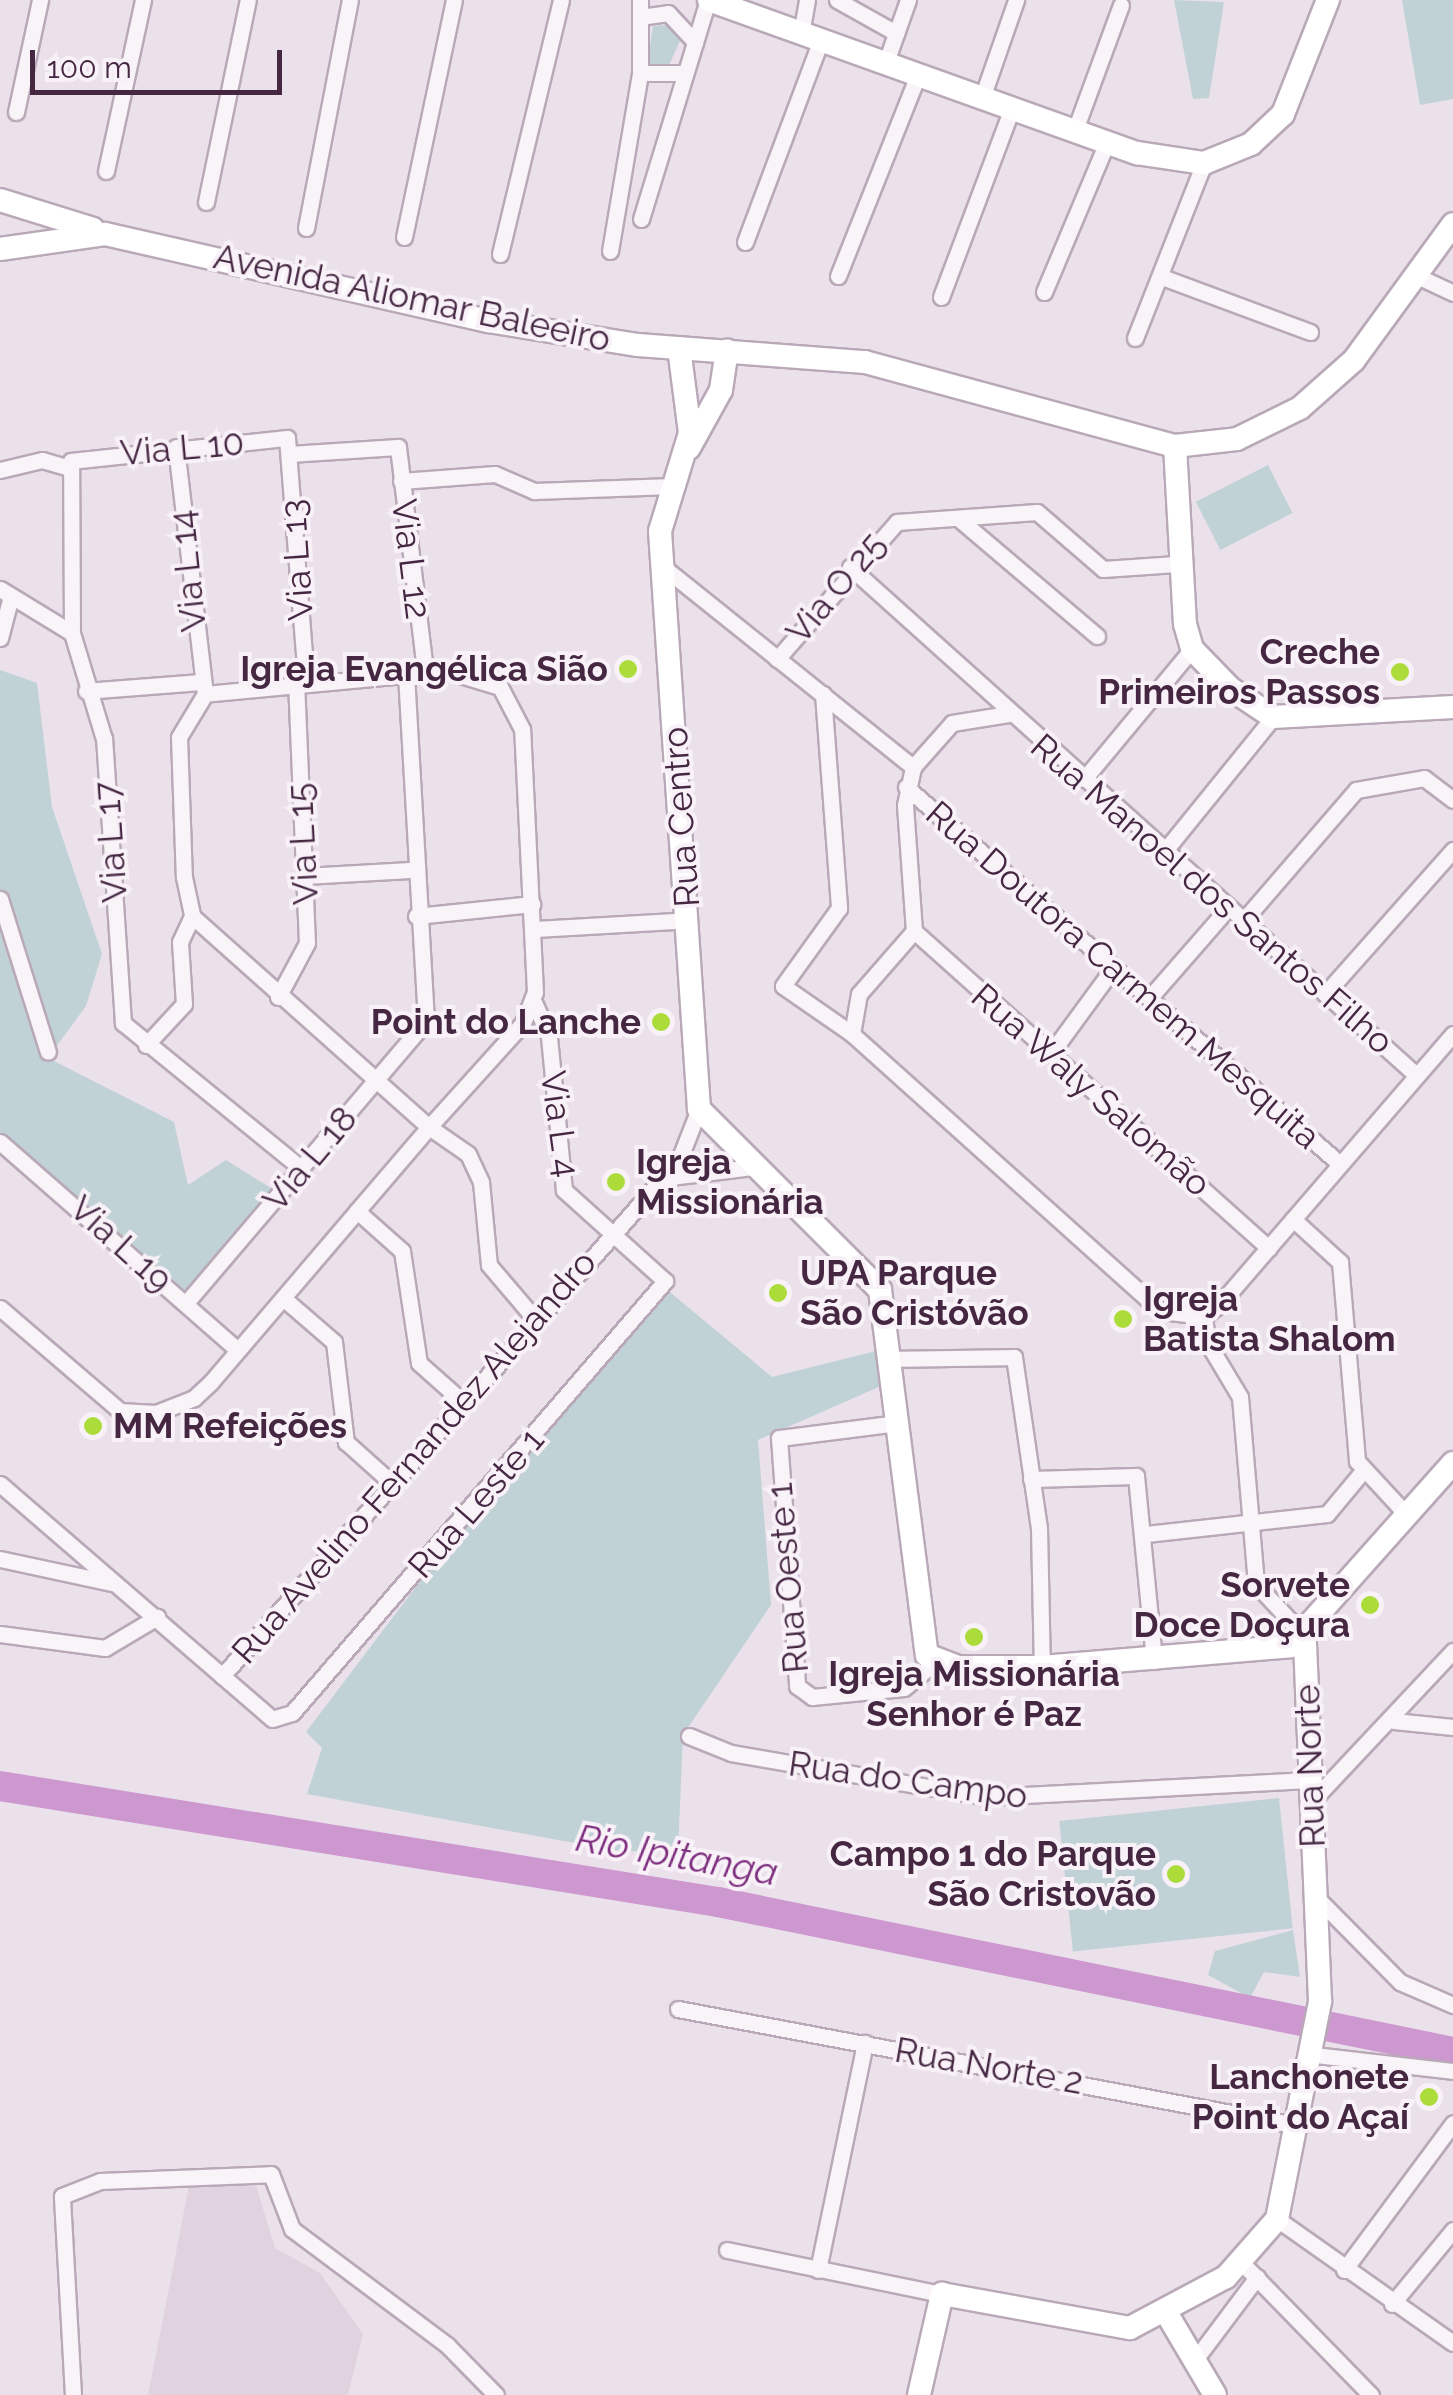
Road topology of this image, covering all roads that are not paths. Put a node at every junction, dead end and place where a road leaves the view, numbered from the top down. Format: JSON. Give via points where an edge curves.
{"nodes":[{"id":1,"x":40,"y":0,"type":"edge"},
{"id":2,"x":143,"y":0,"type":"edge"},
{"id":3,"x":248,"y":0,"type":"edge"},
{"id":4,"x":350,"y":0,"type":"edge"},
{"id":5,"x":454,"y":0,"type":"edge"},
{"id":6,"x":561,"y":0,"type":"edge"},
{"id":7,"x":640,"y":0,"type":"edge"},
{"id":8,"x":709,"y":0,"type":"edge"},
{"id":9,"x":806,"y":0,"type":"edge"},
{"id":10,"x":837,"y":0,"type":"edge"},
{"id":11,"x":908,"y":0,"type":"edge"},
{"id":12,"x":1016,"y":0,"type":"edge"},
{"id":13,"x":1328,"y":0,"type":"edge"},
{"id":14,"x":1121,"y":4,"type":"dead end"},
{"id":15,"x":640,"y":18,"type":"junction"},
{"id":16,"x":896,"y":33,"type":"junction"},
{"id":17,"x":811,"y":38,"type":"junction"},
{"id":18,"x":696,"y":42,"type":"junction"},
{"id":19,"x":886,"y":62,"type":"junction"},
{"id":20,"x":684,"y":73,"type":"junction"},
{"id":21,"x":640,"y":74,"type":"junction"},
{"id":22,"x":918,"y":74,"type":"junction"},
{"id":23,"x":983,"y":95,"type":"junction"},
{"id":24,"x":1012,"y":108,"type":"junction"},
{"id":25,"x":16,"y":112,"type":"dead end"},
{"id":26,"x":1075,"y":130,"type":"junction"},
{"id":27,"x":1107,"y":142,"type":"junction"},
{"id":28,"x":1204,"y":163,"type":"junction"},
{"id":29,"x":106,"y":171,"type":"dead end"},
{"id":30,"x":0,"y":200,"type":"edge"},
{"id":31,"x":206,"y":202,"type":"dead end"},
{"id":32,"x":641,"y":218,"type":"dead end"},
{"id":33,"x":1453,"y":224,"type":"edge"},
{"id":34,"x":306,"y":228,"type":"dead end"},
{"id":35,"x":105,"y":234,"type":"junction"},
{"id":36,"x":404,"y":237,"type":"dead end"},
{"id":37,"x":745,"y":242,"type":"dead end"},
{"id":38,"x":8,"y":247,"type":"edge"},
{"id":39,"x":610,"y":251,"type":"dead end"},
{"id":40,"x":500,"y":254,"type":"dead end"},
{"id":41,"x":838,"y":276,"type":"dead end"},
{"id":42,"x":1417,"y":276,"type":"junction"},
{"id":43,"x":1162,"y":277,"type":"junction"},
{"id":44,"x":1044,"y":292,"type":"dead end"},
{"id":45,"x":1453,"y":293,"type":"edge"},
{"id":46,"x":941,"y":297,"type":"dead end"},
{"id":47,"x":1310,"y":332,"type":"dead end"},
{"id":48,"x":1135,"y":338,"type":"dead end"},
{"id":49,"x":679,"y":348,"type":"junction"},
{"id":50,"x":728,"y":350,"type":"junction"},
{"id":51,"x":700,"y":416,"type":"junction"},
{"id":52,"x":288,"y":446,"type":"junction"},
{"id":53,"x":398,"y":446,"type":"joint"},
{"id":54,"x":1175,"y":446,"type":"junction"},
{"id":55,"x":176,"y":448,"type":"junction"},
{"id":56,"x":72,"y":462,"type":"junction"},
{"id":57,"x":0,"y":470,"type":"edge"},
{"id":58,"x":401,"y":482,"type":"junction"},
{"id":59,"x":672,"y":486,"type":"junction"},
{"id":60,"x":959,"y":519,"type":"junction"},
{"id":61,"x":1176,"y":564,"type":"junction"},
{"id":62,"x":662,"y":566,"type":"junction"},
{"id":63,"x":850,"y":567,"type":"junction"},
{"id":64,"x":6,"y":593,"type":"edge"},
{"id":65,"x":72,"y":633,"type":"junction"},
{"id":66,"x":1097,"y":636,"type":"dead end"},
{"id":67,"x":0,"y":638,"type":"edge"},
{"id":68,"x":1192,"y":649,"type":"junction"},
{"id":69,"x":778,"y":658,"type":"junction"},
{"id":70,"x":425,"y":672,"type":"junction"},
{"id":71,"x":406,"y":673,"type":"junction"},
{"id":72,"x":301,"y":682,"type":"junction"},
{"id":73,"x":202,"y":688,"type":"junction"},
{"id":74,"x":86,"y":691,"type":"junction"},
{"id":75,"x":823,"y":694,"type":"junction"},
{"id":76,"x":1453,"y":707,"type":"edge"},
{"id":77,"x":1008,"y":714,"type":"junction"},
{"id":78,"x":1272,"y":717,"type":"junction"},
{"id":79,"x":913,"y":766,"type":"junction"},
{"id":80,"x":1084,"y":778,"type":"junction"},
{"id":81,"x":906,"y":787,"type":"junction"},
{"id":82,"x":1453,"y":800,"type":"edge"},
{"id":83,"x":1167,"y":848,"type":"junction"},
{"id":84,"x":1453,"y":850,"type":"edge"},
{"id":85,"x":410,"y":870,"type":"junction"},
{"id":86,"x":304,"y":876,"type":"junction"},
{"id":87,"x":0,"y":899,"type":"edge"},
{"id":88,"x":532,"y":904,"type":"junction"},
{"id":89,"x":1228,"y":908,"type":"junction"},
{"id":90,"x":192,"y":916,"type":"junction"},
{"id":91,"x":416,"y":916,"type":"junction"},
{"id":92,"x":689,"y":920,"type":"junction"},
{"id":93,"x":1242,"y":921,"type":"junction"},
{"id":94,"x":534,"y":929,"type":"junction"},
{"id":95,"x":914,"y":931,"type":"junction"},
{"id":96,"x":1114,"y":967,"type":"junction"},
{"id":97,"x":1152,"y":994,"type":"junction"},
{"id":98,"x":1326,"y":994,"type":"junction"},
{"id":99,"x":278,"y":997,"type":"junction"},
{"id":100,"x":534,"y":1004,"type":"junction"},
{"id":101,"x":852,"y":1034,"type":"junction"},
{"id":102,"x":1450,"y":1044,"type":"edge"},
{"id":103,"x":146,"y":1046,"type":"junction"},
{"id":104,"x":48,"y":1052,"type":"dead end"},
{"id":105,"x":1051,"y":1053,"type":"junction"},
{"id":106,"x":1415,"y":1074,"type":"junction"},
{"id":107,"x":376,"y":1081,"type":"junction"},
{"id":108,"x":699,"y":1110,"type":"junction"},
{"id":109,"x":429,"y":1127,"type":"junction"},
{"id":110,"x":0,"y":1142,"type":"edge"},
{"id":111,"x":1340,"y":1164,"type":"junction"},
{"id":112,"x":753,"y":1167,"type":"junction"},
{"id":113,"x":302,"y":1169,"type":"junction"},
{"id":114,"x":663,"y":1178,"type":"junction"},
{"id":115,"x":357,"y":1211,"type":"junction"},
{"id":116,"x":1293,"y":1219,"type":"junction"},
{"id":117,"x":610,"y":1232,"type":"junction"},
{"id":118,"x":1270,"y":1248,"type":"junction"},
{"id":119,"x":283,"y":1298,"type":"junction"},
{"id":120,"x":186,"y":1303,"type":"junction"},
{"id":121,"x":0,"y":1308,"type":"edge"},
{"id":122,"x":1204,"y":1316,"type":"junction"},
{"id":123,"x":535,"y":1319,"type":"junction"},
{"id":124,"x":238,"y":1350,"type":"junction"},
{"id":125,"x":892,"y":1359,"type":"junction"},
{"id":126,"x":463,"y":1402,"type":"junction"},
{"id":127,"x":898,"y":1423,"type":"junction"},
{"id":128,"x":1453,"y":1462,"type":"edge"},
{"id":129,"x":1362,"y":1472,"type":"junction"},
{"id":130,"x":1032,"y":1478,"type":"junction"},
{"id":131,"x":0,"y":1484,"type":"edge"},
{"id":132,"x":394,"y":1484,"type":"junction"},
{"id":133,"x":1408,"y":1516,"type":"junction"},
{"id":134,"x":1253,"y":1521,"type":"junction"},
{"id":135,"x":1146,"y":1534,"type":"junction"},
{"id":136,"x":0,"y":1559,"type":"edge"},
{"id":137,"x":116,"y":1584,"type":"junction"},
{"id":138,"x":157,"y":1617,"type":"junction"},
{"id":139,"x":0,"y":1634,"type":"edge"},
{"id":140,"x":1305,"y":1636,"type":"junction"},
{"id":141,"x":1453,"y":1652,"type":"edge"},
{"id":142,"x":1154,"y":1661,"type":"junction"},
{"id":143,"x":935,"y":1662,"type":"junction"},
{"id":144,"x":1042,"y":1667,"type":"junction"},
{"id":145,"x":222,"y":1676,"type":"junction"},
{"id":146,"x":1394,"y":1721,"type":"junction"},
{"id":147,"x":1453,"y":1727,"type":"edge"},
{"id":148,"x":689,"y":1736,"type":"dead end"},
{"id":149,"x":1311,"y":1790,"type":"junction"},
{"id":150,"x":1314,"y":1895,"type":"junction"},
{"id":151,"x":1453,"y":2005,"type":"edge"},
{"id":152,"x":678,"y":2009,"type":"dead end"},
{"id":153,"x":865,"y":2044,"type":"junction"},
{"id":154,"x":1316,"y":2047,"type":"junction"},
{"id":155,"x":1453,"y":2071,"type":"edge"},
{"id":156,"x":1453,"y":2123,"type":"edge"},
{"id":157,"x":1300,"y":2126,"type":"junction"},
{"id":158,"x":1277,"y":2219,"type":"junction"},
{"id":159,"x":1453,"y":2230,"type":"edge"},
{"id":160,"x":727,"y":2250,"type":"dead end"},
{"id":161,"x":818,"y":2270,"type":"junction"},
{"id":162,"x":1250,"y":2270,"type":"junction"},
{"id":163,"x":1344,"y":2270,"type":"junction"},
{"id":164,"x":942,"y":2294,"type":"junction"},
{"id":165,"x":1392,"y":2304,"type":"junction"},
{"id":166,"x":1166,"y":2314,"type":"junction"},
{"id":167,"x":1453,"y":2343,"type":"edge"},
{"id":168,"x":1194,"y":2360,"type":"junction"},
{"id":169,"x":73,"y":2395,"type":"edge"},
{"id":170,"x":496,"y":2395,"type":"edge"},
{"id":171,"x":919,"y":2395,"type":"edge"},
{"id":172,"x":1215,"y":2395,"type":"edge"},
{"id":173,"x":1371,"y":2395,"type":"edge"}],
"edges":[{"from":1,"to":25,"type":"street"},
{"from":2,"to":29,"type":"street"},
{"from":3,"to":31,"type":"street"},
{"from":4,"to":34,"type":"street"},
{"from":5,"to":36,"type":"street"},
{"from":6,"to":40,"type":"street"},
{"from":7,"to":15,"type":"street"},
{"from":8,"to":17,"type":"street"},
{"from":8,"to":18,"type":"street"},
{"from":9,"to":17,"type":"street"},
{"from":10,"to":16,"type":"street"},
{"from":11,"to":16,"type":"street"},
{"from":12,"to":23,"type":"street"},
{"from":13,"to":28,"type":"street","via":[[1283,114],[1252,144]]},
{"from":14,"to":26,"type":"street"},
{"from":15,"to":18,"type":"street","via":[[668,12]]},
{"from":15,"to":21,"type":"street"},
{"from":16,"to":19,"type":"street"},
{"from":17,"to":19,"type":"street"},
{"from":17,"to":37,"type":"street"},
{"from":18,"to":20,"type":"street"},
{"from":19,"to":22,"type":"street"},
{"from":20,"to":21,"type":"street"},
{"from":20,"to":32,"type":"street"},
{"from":21,"to":39,"type":"street"},
{"from":22,"to":23,"type":"street"},
{"from":22,"to":41,"type":"street"},
{"from":23,"to":24,"type":"street"},
{"from":24,"to":26,"type":"street"},
{"from":24,"to":46,"type":"street"},
{"from":26,"to":27,"type":"street"},
{"from":27,"to":28,"type":"street"},
{"from":27,"to":44,"type":"street"},
{"from":28,"to":43,"type":"street"},
{"from":30,"to":35,"type":"street","name":"Avenida Aliomar Baleeiro"},
{"from":30,"to":38,"type":"street","via":[[18,214]]},
{"from":33,"to":42,"type":"street","name":"Avenida Aliomar Baleeiro"},
{"from":35,"to":38,"type":"street","name":"Avenida Aliomar Baleeiro"},
{"from":35,"to":49,"type":"street","name":"Avenida Aliomar Baleeiro","via":[[488,321]]},
{"from":42,"to":45,"type":"street"},
{"from":42,"to":54,"type":"street","name":"Avenida Aliomar Baleeiro","via":[[1354,360],[1300,408],[1237,438]]},
{"from":43,"to":47,"type":"street"},
{"from":43,"to":48,"type":"street"},
{"from":49,"to":50,"type":"street","name":"Avenida Aliomar Baleeiro"},
{"from":49,"to":51,"type":"street","name":"Rua Centro"},
{"from":50,"to":51,"type":"street","name":"Rua Centro"},
{"from":50,"to":54,"type":"street","name":"Avenida Aliomar Baleeiro","via":[[865,362]]},
{"from":51,"to":59,"type":"street","name":"Rua Centro"},
{"from":52,"to":53,"type":"street","name":"Via L 10"},
{"from":52,"to":55,"type":"street","name":"Via L 10"},
{"from":52,"to":72,"type":"street","name":"Via L 13"},
{"from":53,"to":58,"type":"street","name":"Via L 12"},
{"from":54,"to":61,"type":"street"},
{"from":55,"to":56,"type":"street","name":"Via L 10"},
{"from":55,"to":73,"type":"street","name":"Via L 14"},
{"from":56,"to":57,"type":"street","name":"Via L 10","via":[[42,460]]},
{"from":56,"to":65,"type":"street","name":"Via L 17"},
{"from":58,"to":59,"type":"street","via":[[495,474],[534,491]]},
{"from":58,"to":70,"type":"street","name":"Via L 12"},
{"from":59,"to":62,"type":"street","name":"Rua Centro","via":[[662,513]]},
{"from":60,"to":61,"type":"street","name":"Via O 25","via":[[1038,512],[1102,569]]},
{"from":60,"to":63,"type":"street","name":"Via O 25","via":[[888,525]]},
{"from":60,"to":66,"type":"street"},
{"from":61,"to":68,"type":"street"},
{"from":62,"to":69,"type":"street","name":"Rua Doutora Carmem Mesquita"},
{"from":62,"to":92,"type":"street","name":"Rua Centro"},
{"from":63,"to":69,"type":"street","name":"Via O 25"},
{"from":63,"to":77,"type":"street","name":"Rua Manoel dos Santos Filho"},
{"from":64,"to":65,"type":"street"},
{"from":64,"to":67,"type":"street"},
{"from":65,"to":74,"type":"street","name":"Via L 17"},
{"from":68,"to":78,"type":"street"},
{"from":68,"to":80,"type":"street"},
{"from":69,"to":75,"type":"street","name":"Rua Doutora Carmem Mesquita"},
{"from":70,"to":71,"type":"street","name":"Via L 4"},
{"from":70,"to":88,"type":"street","name":"Via L 4","via":[[475,672],[515,710]]},
{"from":71,"to":72,"type":"street","name":"Via L 4"},
{"from":71,"to":85,"type":"street"},
{"from":72,"to":73,"type":"street","name":"Via L 4"},
{"from":72,"to":86,"type":"street","name":"Via L 15"},
{"from":73,"to":74,"type":"street"},
{"from":73,"to":90,"type":"street","via":[[179,736]]},
{"from":74,"to":103,"type":"street","name":"Via L 17","via":[[104,739],[120,1011]]},
{"from":75,"to":79,"type":"street","name":"Rua Doutora Carmem Mesquita"},
{"from":75,"to":101,"type":"street","via":[[839,908],[783,986]]},
{"from":76,"to":78,"type":"street"},
{"from":77,"to":79,"type":"street","name":"Rua Manoel dos Santos Filho","via":[[952,722]]},
{"from":77,"to":80,"type":"street","name":"Rua Manoel dos Santos Filho"},
{"from":78,"to":83,"type":"street"},
{"from":79,"to":81,"type":"street","name":"Rua Manoel dos Santos Filho"},
{"from":80,"to":83,"type":"street","name":"Rua Manoel dos Santos Filho"},
{"from":81,"to":95,"type":"street","name":"Rua Manoel dos Santos Filho"},
{"from":81,"to":96,"type":"street","name":"Rua Doutora Carmem Mesquita"},
{"from":82,"to":93,"type":"street","via":[[1424,778],[1356,790]]},
{"from":83,"to":89,"type":"street","name":"Rua Manoel dos Santos Filho"},
{"from":84,"to":98,"type":"street"},
{"from":85,"to":86,"type":"street"},
{"from":85,"to":91,"type":"street"},
{"from":86,"to":99,"type":"street","name":"Via L 15","via":[[306,952]]},
{"from":87,"to":104,"type":"street"},
{"from":88,"to":91,"type":"street"},
{"from":88,"to":94,"type":"street","name":"Via L 4"},
{"from":89,"to":93,"type":"street","name":"Rua Manoel dos Santos Filho"},
{"from":89,"to":97,"type":"street"},
{"from":90,"to":99,"type":"street"},
{"from":90,"to":103,"type":"street","via":[[180,942],[184,1004]]},
{"from":91,"to":107,"type":"street","name":"Via L 18","via":[[426,1013],[416,1039]]},
{"from":92,"to":94,"type":"street"},
{"from":92,"to":108,"type":"street","name":"Rua Centro"},
{"from":93,"to":98,"type":"street","name":"Rua Manoel dos Santos Filho"},
{"from":94,"to":100,"type":"street","name":"Via L 4"},
{"from":95,"to":101,"type":"street","via":[[859,994]]},
{"from":95,"to":105,"type":"street","name":"Rua Waly Salomão"},
{"from":96,"to":97,"type":"street","name":"Rua Doutora Carmem Mesquita"},
{"from":96,"to":105,"type":"street"},
{"from":97,"to":111,"type":"street","name":"Rua Doutora Carmem Mesquita"},
{"from":98,"to":106,"type":"street","name":"Rua Manoel dos Santos Filho"},
{"from":99,"to":107,"type":"street"},
{"from":100,"to":109,"type":"street"},
{"from":100,"to":117,"type":"street","name":"Via L 4","via":[[549,1036],[560,1181]]},
{"from":101,"to":122,"type":"street","via":[[1161,1311]]},
{"from":102,"to":106,"type":"street"},
{"from":103,"to":113,"type":"street","name":"Via L 17"},
{"from":105,"to":118,"type":"street","name":"Rua Waly Salomão"},
{"from":106,"to":111,"type":"street","name":"Rua Manoel dos Santos Filho"},
{"from":107,"to":109,"type":"street"},
{"from":107,"to":113,"type":"street","name":"Via L 18"},
{"from":108,"to":112,"type":"street"},
{"from":108,"to":114,"type":"street"},
{"from":109,"to":115,"type":"street"},
{"from":109,"to":123,"type":"street","via":[[475,1163],[488,1265]]},
{"from":110,"to":120,"type":"street","name":"Via L 19"},
{"from":111,"to":116,"type":"street","name":"Rua Manoel dos Santos Filho"},
{"from":112,"to":114,"type":"street"},
{"from":112,"to":125,"type":"street","via":[[875,1279]]},
{"from":113,"to":120,"type":"street","name":"Via L 18"},
{"from":114,"to":117,"type":"street","name":"Rua Avelino Fernandez Alejandro"},
{"from":115,"to":119,"type":"street"},
{"from":115,"to":126,"type":"street","via":[[402,1251],[419,1363]]},
{"from":116,"to":118,"type":"street","name":"Rua Manoel dos Santos Filho"},
{"from":116,"to":129,"type":"street","via":[[1344,1272]]},
{"from":117,"to":123,"type":"street","name":"Rua Avelino Fernandez Alejandro"},
{"from":117,"to":145,"type":"street","name":"Rua Leste 1","via":[[665,1281],[564,1402],[292,1713],[272,1719]]},
{"from":118,"to":122,"type":"street","name":"Rua Manoel dos Santos Filho"},
{"from":119,"to":124,"type":"street"},
{"from":119,"to":132,"type":"street","via":[[334,1342],[346,1442]]},
{"from":120,"to":124,"type":"street","name":"Via L 19"},
{"from":121,"to":124,"type":"street","via":[[120,1411],[182,1404]]},
{"from":122,"to":134,"type":"street","via":[[1207,1342],[1240,1397]]},
{"from":123,"to":126,"type":"street","name":"Rua Avelino Fernandez Alejandro"},
{"from":125,"to":127,"type":"street"},
{"from":125,"to":130,"type":"street","via":[[1010,1354]]},
{"from":126,"to":132,"type":"street","name":"Rua Avelino Fernandez Alejandro"},
{"from":127,"to":143,"type":"street","via":[[924,1647]]},
{"from":127,"to":143,"type":"street","name":"Rua Oeste 1","via":[[777,1442],[797,1686],[812,1697],[904,1688]]},
{"from":128,"to":133,"type":"street"},
{"from":129,"to":133,"type":"street"},
{"from":129,"to":134,"type":"street","via":[[1327,1514]]},
{"from":130,"to":135,"type":"street","via":[[1126,1474],[1141,1486]]},
{"from":130,"to":144,"type":"street"},
{"from":131,"to":137,"type":"street","name":"Rua Avelino Fernandez Alejandro"},
{"from":132,"to":145,"type":"street","name":"Rua Avelino Fernandez Alejandro"},
{"from":133,"to":140,"type":"street"},
{"from":134,"to":135,"type":"street"},
{"from":134,"to":140,"type":"street","via":[[1256,1584]]},
{"from":135,"to":142,"type":"street"},
{"from":136,"to":137,"type":"street"},
{"from":137,"to":138,"type":"street","name":"Rua Avelino Fernandez Alejandro"},
{"from":138,"to":139,"type":"street","via":[[105,1648]]},
{"from":138,"to":145,"type":"street","name":"Rua Avelino Fernandez Alejandro"},
{"from":140,"to":142,"type":"street","via":[[1281,1649]]},
{"from":140,"to":149,"type":"street","name":"Rua Norte"},
{"from":141,"to":146,"type":"street"},
{"from":142,"to":144,"type":"street"},
{"from":143,"to":144,"type":"street"},
{"from":146,"to":147,"type":"street"},
{"from":146,"to":149,"type":"street"},
{"from":148,"to":149,"type":"street","name":"Rua do Campo","via":[[731,1753],[985,1797]]},
{"from":149,"to":150,"type":"street","name":"Rua Norte"},
{"from":150,"to":151,"type":"street","via":[[1400,1982]]},
{"from":150,"to":154,"type":"street","name":"Rua Norte"},
{"from":152,"to":153,"type":"street","name":"Rua Norte 2"},
{"from":153,"to":157,"type":"street","name":"Rua Norte 2"},
{"from":153,"to":161,"type":"street"},
{"from":154,"to":155,"type":"street"},
{"from":154,"to":157,"type":"street","name":"Rua Norte"},
{"from":156,"to":163,"type":"street"},
{"from":157,"to":158,"type":"street","name":"Rua Norte"},
{"from":158,"to":162,"type":"street"},
{"from":158,"to":163,"type":"street"},
{"from":159,"to":165,"type":"street"},
{"from":160,"to":161,"type":"street"},
{"from":161,"to":164,"type":"street"},
{"from":162,"to":166,"type":"street"},
{"from":162,"to":168,"type":"street"},
{"from":162,"to":173,"type":"street"},
{"from":163,"to":165,"type":"street"},
{"from":164,"to":166,"type":"street","via":[[1116,2328]]},
{"from":164,"to":171,"type":"street"},
{"from":165,"to":167,"type":"street"},
{"from":166,"to":168,"type":"street"},
{"from":168,"to":172,"type":"street"},
{"from":169,"to":170,"type":"street","via":[[56,2217],[69,2189],[100,2181],[271,2174],[292,2228],[446,2345]]}]}
